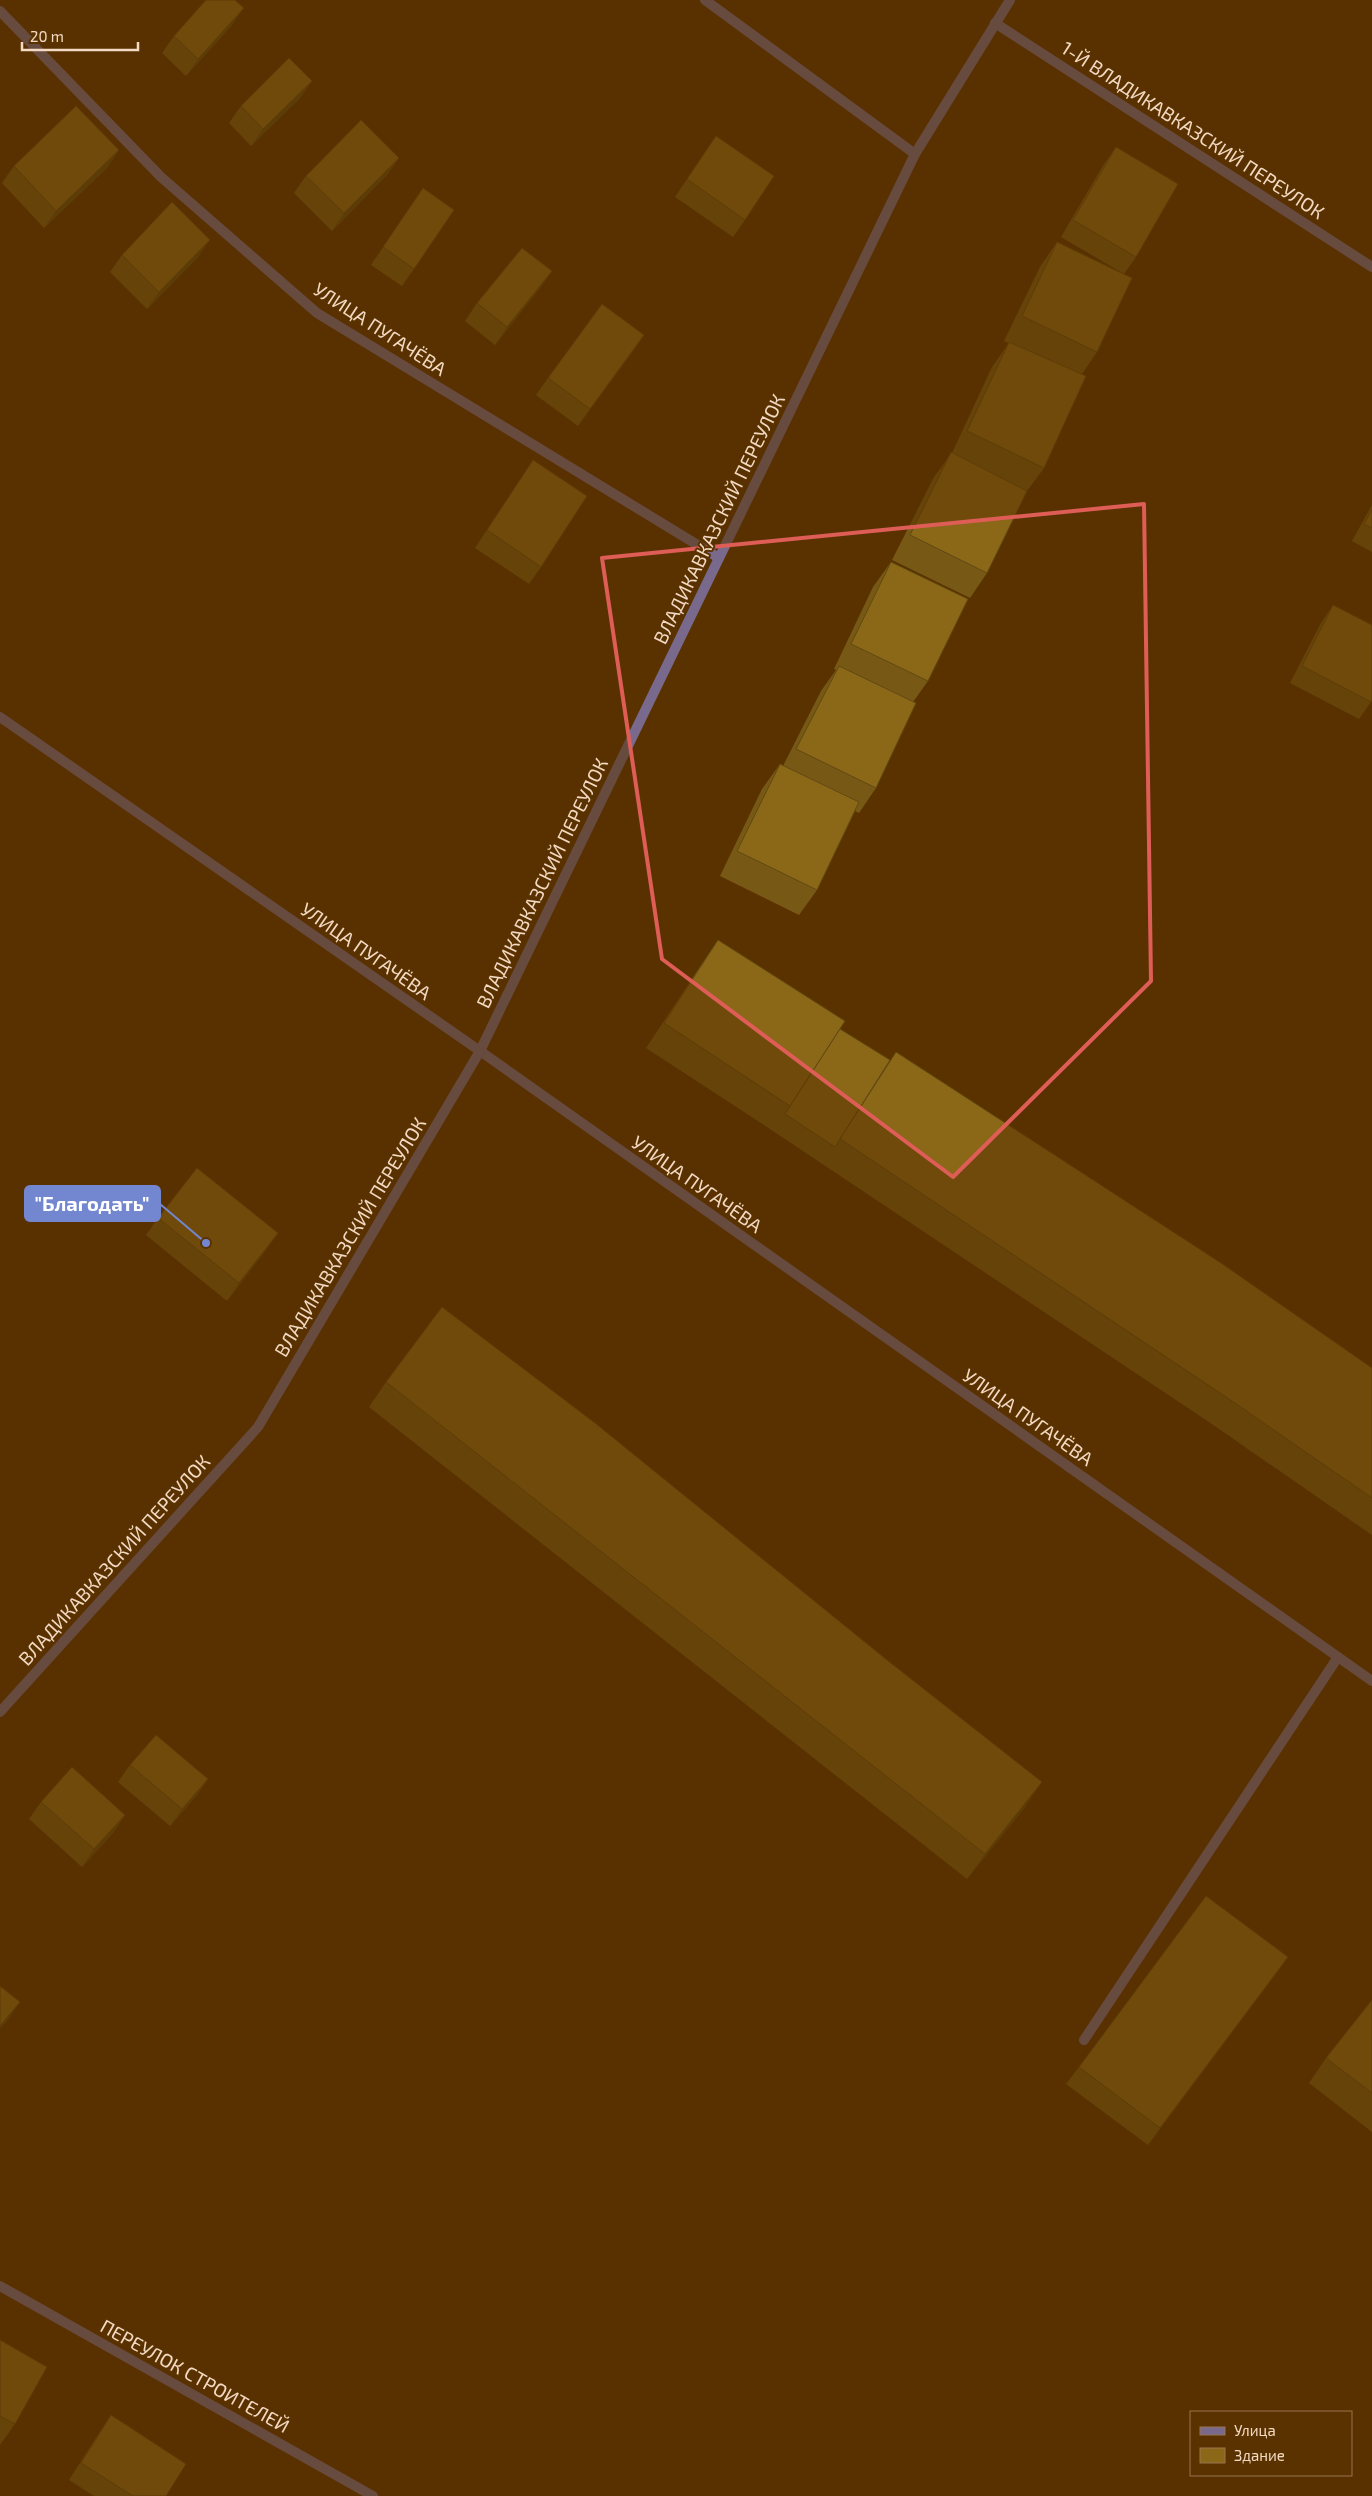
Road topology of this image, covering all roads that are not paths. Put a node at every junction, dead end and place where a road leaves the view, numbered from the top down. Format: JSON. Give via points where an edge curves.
{"nodes":[{"id":1,"x":705,"y":0,"type":"edge"},
{"id":2,"x":1010,"y":0,"type":"edge"},
{"id":3,"x":0,"y":11,"type":"edge"},
{"id":4,"x":996,"y":23,"type":"junction"},
{"id":5,"x":914,"y":154,"type":"junction"},
{"id":6,"x":1372,"y":267,"type":"edge"},
{"id":7,"x":719,"y":558,"type":"junction"},
{"id":8,"x":0,"y":717,"type":"edge"},
{"id":9,"x":480,"y":1052,"type":"junction"},
{"id":10,"x":1338,"y":1657,"type":"junction"},
{"id":11,"x":1372,"y":1682,"type":"edge"},
{"id":12,"x":0,"y":1712,"type":"edge"},
{"id":13,"x":1084,"y":2040,"type":"dead end"},
{"id":14,"x":0,"y":2286,"type":"edge"},
{"id":15,"x":373,"y":2496,"type":"edge"}],
"edges":[{"from":1,"to":5,"type":"street"},
{"from":2,"to":4,"type":"street","name":"ВЛАДИКАВКАЗСКИЙ ПЕРЕУЛОК"},
{"from":3,"to":7,"type":"street","name":"УЛИЦА ПУГАЧЁВА","via":[[161,178],[317,313]]},
{"from":4,"to":5,"type":"street","name":"ВЛАДИКАВКАЗСКИЙ ПЕРЕУЛОК"},
{"from":4,"to":6,"type":"street","name":"1-Й ВЛАДИКАВКАЗСКИЙ ПЕРЕУЛОК"},
{"from":5,"to":7,"type":"street","name":"ВЛАДИКАВКАЗСКИЙ ПЕРЕУЛОК"},
{"from":7,"to":9,"type":"street","name":"ВЛАДИКАВКАЗСКИЙ ПЕРЕУЛОК"},
{"from":8,"to":9,"type":"street","name":"УЛИЦА ПУГАЧЁВА"},
{"from":9,"to":10,"type":"street","name":"УЛИЦА ПУГАЧЁВА"},
{"from":9,"to":12,"type":"street","name":"ВЛАДИКАВКАЗСКИЙ ПЕРЕУЛОК","via":[[258,1427]]},
{"from":10,"to":11,"type":"street","name":"УЛИЦА ПУГАЧЁВА"},
{"from":10,"to":13,"type":"street"},
{"from":14,"to":15,"type":"street","name":"ПЕРЕУЛОК СТРОИТЕЛЕЙ"}]}
